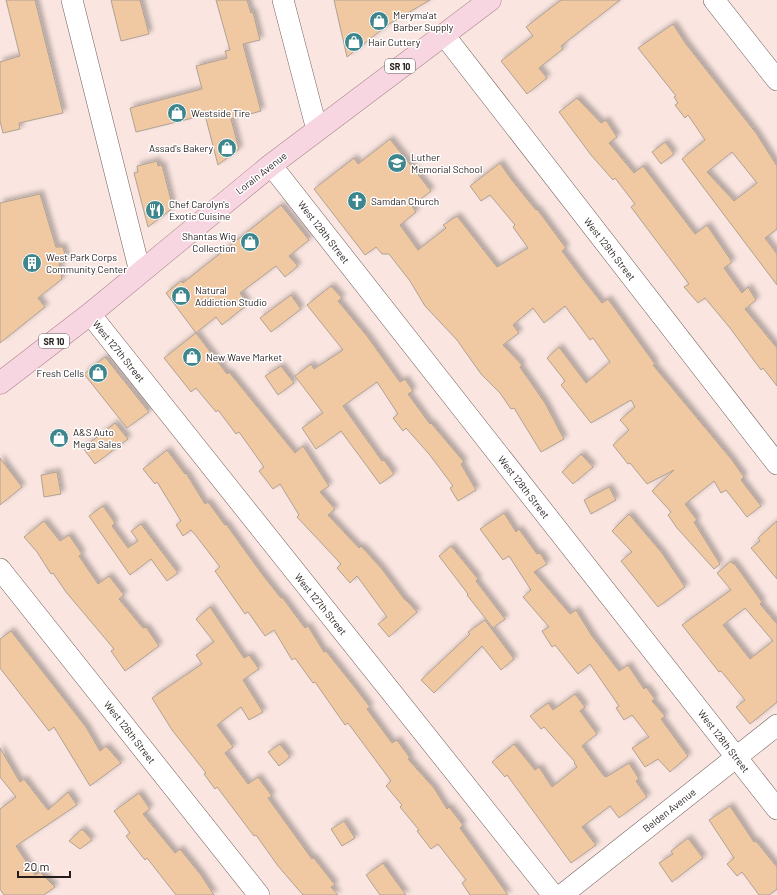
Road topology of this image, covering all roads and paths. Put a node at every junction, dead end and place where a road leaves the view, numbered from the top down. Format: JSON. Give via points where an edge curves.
{"nodes":[{"id":1,"x":72,"y":0,"type":"edge"},
{"id":2,"x":283,"y":0,"type":"edge"},
{"id":3,"x":490,"y":0,"type":"edge"},
{"id":4,"x":714,"y":0,"type":"edge"},
{"id":5,"x":444,"y":35,"type":"junction"},
{"id":6,"x":777,"y":80,"type":"edge"},
{"id":7,"x":316,"y":130,"type":"junction"},
{"id":8,"x":270,"y":165,"type":"junction"},
{"id":9,"x":140,"y":272,"type":"junction"},
{"id":10,"x":90,"y":314,"type":"junction"},
{"id":11,"x":0,"y":383,"type":"edge"},
{"id":12,"x":777,"y":464,"type":"edge"},
{"id":13,"x":0,"y":569,"type":"edge"},
{"id":14,"x":777,"y":725,"type":"edge"},
{"id":15,"x":736,"y":757,"type":"junction"},
{"id":16,"x":777,"y":809,"type":"edge"},
{"id":17,"x":259,"y":895,"type":"edge"},
{"id":18,"x":553,"y":895,"type":"edge"},
{"id":19,"x":562,"y":895,"type":"edge"}],
"edges":[{"from":1,"to":9,"type":"street"},
{"from":2,"to":7,"type":"street"},
{"from":3,"to":5,"type":"main road","name":"Lorain Avenue","number":"SR 10"},
{"from":4,"to":6,"type":"street"},
{"from":5,"to":7,"type":"main road","name":"Lorain Avenue","number":"SR 10"},
{"from":5,"to":12,"type":"street","name":"West 129th Street"},
{"from":7,"to":8,"type":"main road","name":"Lorain Avenue","number":"SR 10"},
{"from":8,"to":9,"type":"main road","name":"Lorain Avenue","number":"SR 10"},
{"from":8,"to":15,"type":"street","name":"West 128th Street"},
{"from":9,"to":10,"type":"main road","name":"Lorain Avenue","number":"SR 10"},
{"from":10,"to":11,"type":"main road","name":"Lorain Avenue","number":"SR 10"},
{"from":10,"to":18,"type":"street","name":"West 127th Street"},
{"from":13,"to":17,"type":"street","name":"West 126th Street"},
{"from":14,"to":15,"type":"street","name":"Belden Avenue"},
{"from":15,"to":16,"type":"street","name":"West 128th Street"},
{"from":15,"to":19,"type":"street","name":"Belden Avenue"}]}
